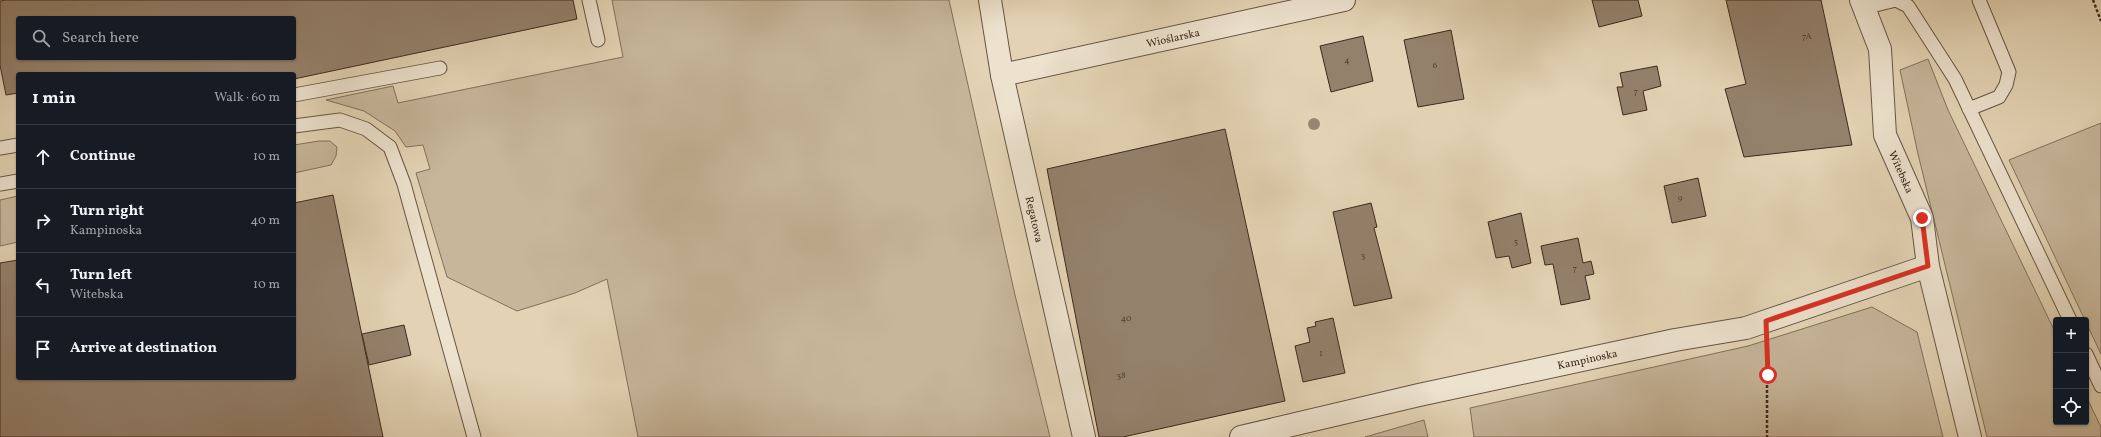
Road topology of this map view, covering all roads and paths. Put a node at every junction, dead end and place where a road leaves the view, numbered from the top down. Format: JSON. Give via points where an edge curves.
{"nodes":[{"id":1,"x":589,"y":0,"type":"edge"},
{"id":2,"x":990,"y":0,"type":"edge"},
{"id":3,"x":1344,"y":0,"type":"edge"},
{"id":4,"x":1979,"y":0,"type":"edge"},
{"id":5,"x":2093,"y":0,"type":"edge"},
{"id":6,"x":1862,"y":4,"type":"edge"},
{"id":7,"x":2101,"y":21,"type":"edge"},
{"id":8,"x":598,"y":40,"type":"dead end"},
{"id":9,"x":440,"y":68,"type":"dead end"},
{"id":10,"x":1002,"y":75,"type":"junction"},
{"id":11,"x":296,"y":95,"type":"edge"},
{"id":12,"x":1969,"y":109,"type":"junction"},
{"id":13,"x":296,"y":126,"type":"edge"},
{"id":14,"x":16,"y":145,"type":"edge"},
{"id":15,"x":0,"y":148,"type":"edge"},
{"id":16,"x":16,"y":181,"type":"edge"},
{"id":17,"x":0,"y":184,"type":"edge"},
{"id":18,"x":1928,"y":266,"type":"junction"},
{"id":19,"x":2069,"y":317,"type":"edge"},
{"id":20,"x":1766,"y":321,"type":"junction"},
{"id":21,"x":2089,"y":360,"type":"edge"},
{"id":22,"x":2101,"y":386,"type":"edge"},
{"id":23,"x":474,"y":437,"type":"edge"},
{"id":24,"x":1084,"y":437,"type":"edge"},
{"id":25,"x":1241,"y":437,"type":"edge"},
{"id":26,"x":1767,"y":437,"type":"edge"},
{"id":27,"x":1970,"y":437,"type":"edge"}],
"edges":[{"from":1,"to":8,"type":"lane"},
{"from":2,"to":10,"type":"street","name":"Regatowa"},
{"from":3,"to":10,"type":"street","name":"Wioślarska"},
{"from":4,"to":12,"type":"lane","via":[[2009,72],[1999,97]]},
{"from":5,"to":7,"type":"path"},
{"from":6,"to":12,"type":"lane","via":[[1896,0],[1908,6],[1955,79]]},
{"from":6,"to":18,"type":"street","name":"Witebska","via":[[1880,49],[1885,135],[1922,218]]},
{"from":9,"to":11,"type":"lane"},
{"from":10,"to":24,"type":"street","name":"Regatowa"},
{"from":12,"to":19,"type":"lane"},
{"from":13,"to":23,"type":"lane","via":[[340,120],[366,129],[390,147],[404,184]]},
{"from":14,"to":15,"type":"lane"},
{"from":16,"to":17,"type":"lane"},
{"from":18,"to":20,"type":"street","name":"Kampinoska"},
{"from":18,"to":27,"type":"street","name":"Witebska"},
{"from":20,"to":25,"type":"street","name":"Kampinoska","via":[[1746,328],[1675,340],[1426,393]]},
{"from":20,"to":26,"type":"path"},
{"from":21,"to":22,"type":"lane"}]}
